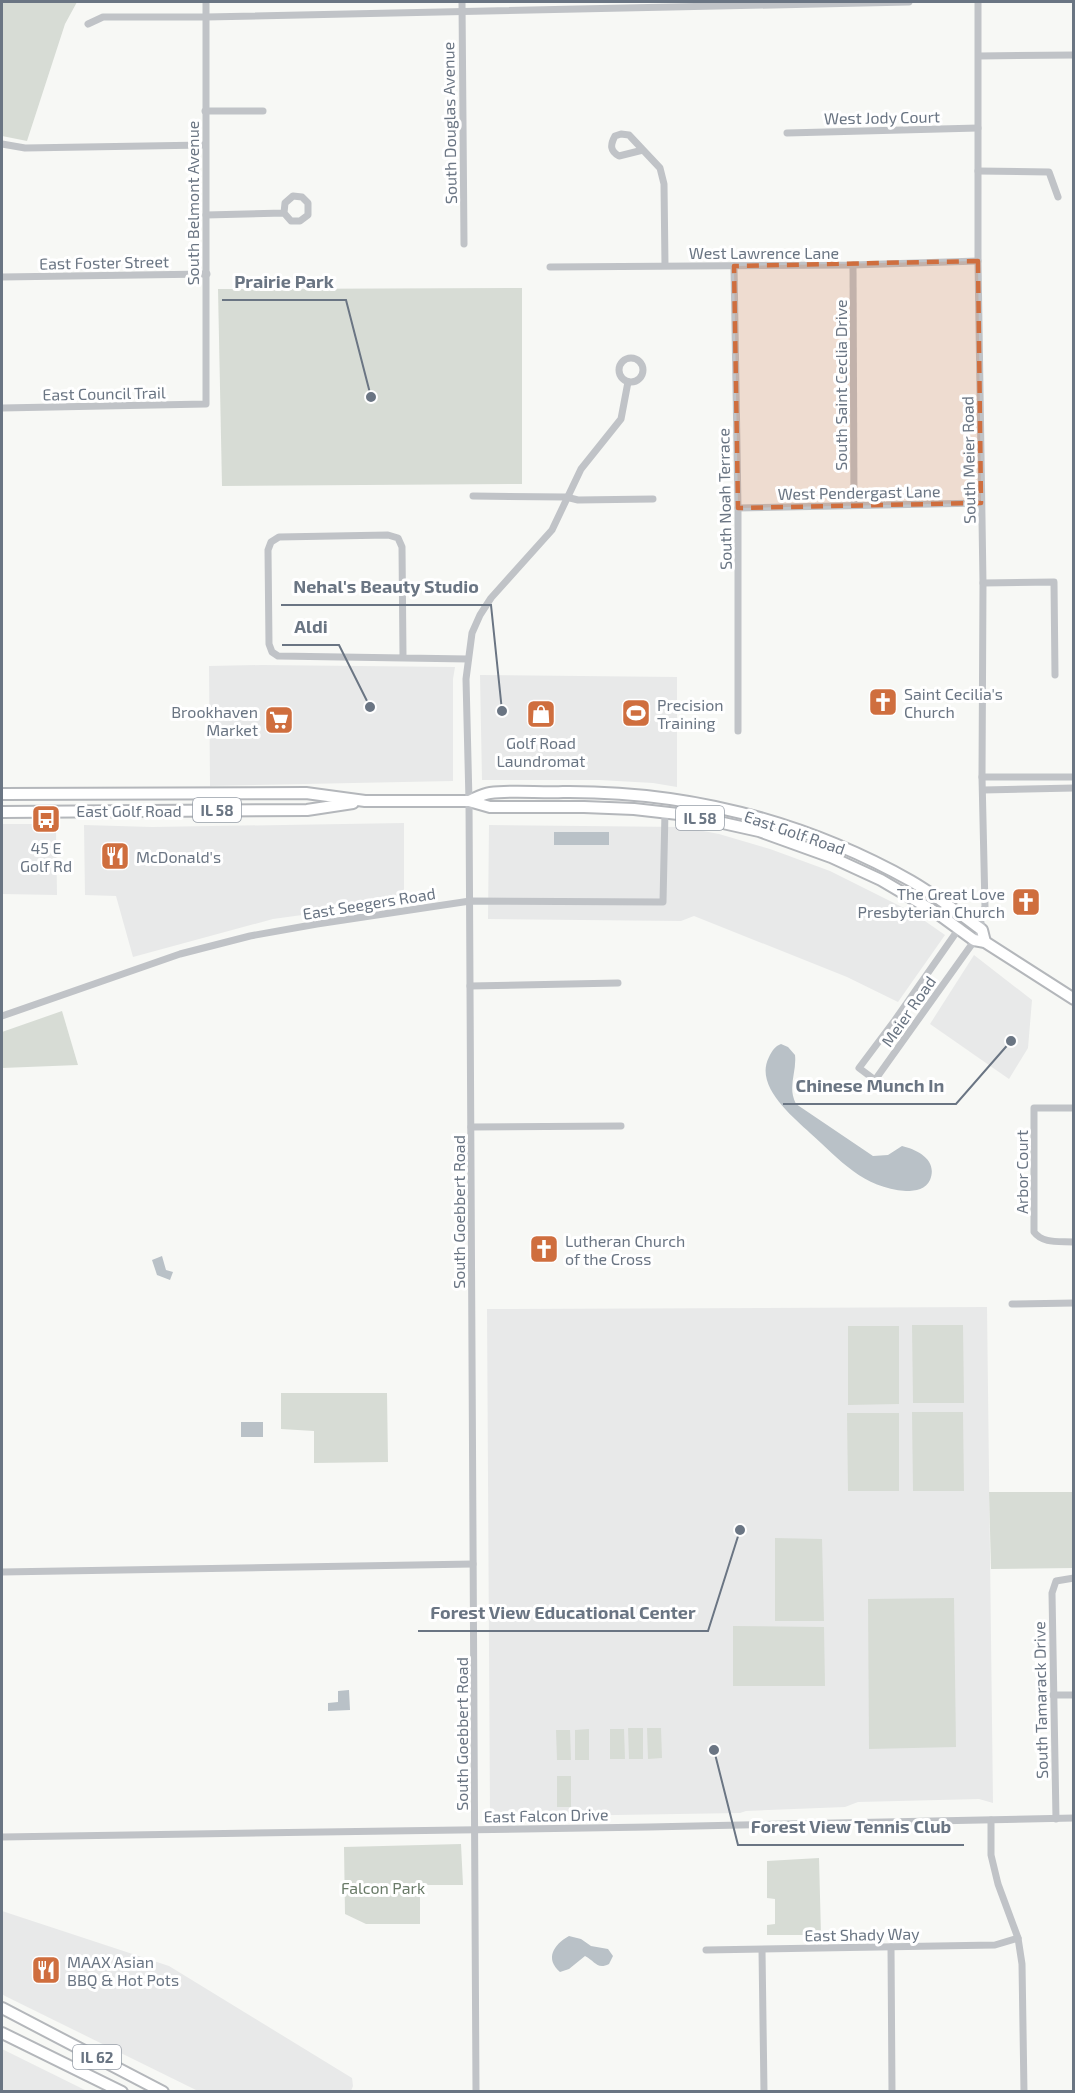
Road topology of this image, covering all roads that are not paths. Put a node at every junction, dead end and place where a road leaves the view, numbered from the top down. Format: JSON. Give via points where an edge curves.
{"nodes":[{"id":1,"x":206,"y":2,"type":"edge"},
{"id":2,"x":462,"y":2,"type":"edge"},
{"id":3,"x":909,"y":2,"type":"edge"},
{"id":4,"x":978,"y":2,"type":"edge"},
{"id":5,"x":592,"y":5,"type":"edge"},
{"id":6,"x":462,"y":12,"type":"junction"},
{"id":7,"x":206,"y":17,"type":"junction"},
{"id":8,"x":88,"y":24,"type":"dead end"},
{"id":9,"x":1074,"y":55,"type":"edge"},
{"id":10,"x":980,"y":57,"type":"junction"},
{"id":11,"x":205,"y":111,"type":"junction"},
{"id":12,"x":262,"y":111,"type":"dead end"},
{"id":13,"x":978,"y":128,"type":"junction"},
{"id":14,"x":787,"y":133,"type":"dead end"},
{"id":15,"x":2,"y":144,"type":"edge"},
{"id":16,"x":205,"y":145,"type":"junction"},
{"id":17,"x":643,"y":150,"type":"dead end"},
{"id":18,"x":978,"y":171,"type":"junction"},
{"id":19,"x":1058,"y":197,"type":"dead end"},
{"id":20,"x":284,"y":213,"type":"dead end"},
{"id":21,"x":206,"y":214,"type":"junction"},
{"id":22,"x":464,"y":244,"type":"dead end"},
{"id":23,"x":978,"y":261,"type":"junction"},
{"id":24,"x":665,"y":265,"type":"junction"},
{"id":25,"x":853,"y":265,"type":"junction"},
{"id":26,"x":734,"y":266,"type":"junction"},
{"id":27,"x":550,"y":267,"type":"dead end"},
{"id":28,"x":207,"y":274,"type":"junction"},
{"id":29,"x":2,"y":277,"type":"edge"},
{"id":30,"x":628,"y":382,"type":"dead end"},
{"id":31,"x":207,"y":404,"type":"joint"},
{"id":32,"x":2,"y":408,"type":"edge"},
{"id":33,"x":473,"y":496,"type":"dead end"},
{"id":34,"x":566,"y":497,"type":"junction"},
{"id":35,"x":653,"y":499,"type":"dead end"},
{"id":36,"x":981,"y":503,"type":"junction"},
{"id":37,"x":854,"y":505,"type":"junction"},
{"id":38,"x":738,"y":508,"type":"junction"},
{"id":39,"x":983,"y":583,"type":"junction"},
{"id":40,"x":404,"y":656,"type":"junction"},
{"id":41,"x":468,"y":659,"type":"junction"},
{"id":42,"x":1055,"y":675,"type":"dead end"},
{"id":43,"x":738,"y":731,"type":"dead end"},
{"id":44,"x":982,"y":777,"type":"junction"},
{"id":45,"x":1074,"y":777,"type":"edge"},
{"id":46,"x":1074,"y":788,"type":"edge"},
{"id":47,"x":983,"y":790,"type":"junction"},
{"id":48,"x":2,"y":794,"type":"edge"},
{"id":49,"x":365,"y":801,"type":"junction"},
{"id":50,"x":469,"y":801,"type":"junction"},
{"id":51,"x":2,"y":812,"type":"edge"},
{"id":52,"x":665,"y":812,"type":"junction"},
{"id":53,"x":470,"y":901,"type":"junction"},
{"id":54,"x":980,"y":916,"type":"junction"},
{"id":55,"x":966,"y":919,"type":"junction"},
{"id":56,"x":959,"y":929,"type":"junction"},
{"id":57,"x":982,"y":930,"type":"junction"},
{"id":58,"x":979,"y":941,"type":"junction"},
{"id":59,"x":618,"y":983,"type":"dead end"},
{"id":60,"x":470,"y":986,"type":"junction"},
{"id":61,"x":1074,"y":999,"type":"edge"},
{"id":62,"x":2,"y":1016,"type":"edge"},
{"id":63,"x":1074,"y":1108,"type":"edge"},
{"id":64,"x":621,"y":1126,"type":"dead end"},
{"id":65,"x":471,"y":1127,"type":"junction"},
{"id":66,"x":1074,"y":1242,"type":"edge"},
{"id":67,"x":1074,"y":1303,"type":"edge"},
{"id":68,"x":1012,"y":1304,"type":"dead end"},
{"id":69,"x":473,"y":1564,"type":"junction"},
{"id":70,"x":2,"y":1572,"type":"edge"},
{"id":71,"x":1074,"y":1578,"type":"edge"},
{"id":72,"x":1053,"y":1695,"type":"junction"},
{"id":73,"x":1074,"y":1695,"type":"edge"},
{"id":74,"x":1074,"y":1818,"type":"edge"},
{"id":75,"x":1056,"y":1819,"type":"junction"},
{"id":76,"x":991,"y":1820,"type":"junction"},
{"id":77,"x":475,"y":1830,"type":"junction"},
{"id":78,"x":2,"y":1837,"type":"edge"},
{"id":79,"x":1018,"y":1938,"type":"junction"},
{"id":80,"x":891,"y":1947,"type":"junction"},
{"id":81,"x":706,"y":1950,"type":"dead end"},
{"id":82,"x":762,"y":1950,"type":"junction"},
{"id":83,"x":2,"y":2008,"type":"edge"},
{"id":84,"x":2,"y":2033,"type":"edge"},
{"id":85,"x":122,"y":2091,"type":"edge"},
{"id":86,"x":163,"y":2091,"type":"edge"},
{"id":87,"x":476,"y":2091,"type":"edge"},
{"id":88,"x":764,"y":2091,"type":"edge"},
{"id":89,"x":892,"y":2091,"type":"edge"},
{"id":90,"x":1024,"y":2091,"type":"edge"}],
"edges":[{"from":1,"to":7,"type":"street","name":"South Belmont Avenue"},
{"from":2,"to":6,"type":"street","name":"South Douglas Avenue"},
{"from":3,"to":5,"type":"street"},
{"from":4,"to":10,"type":"street","name":"South Meier Road"},
{"from":5,"to":6,"type":"street"},
{"from":6,"to":7,"type":"street"},
{"from":6,"to":22,"type":"street","name":"South Douglas Avenue"},
{"from":7,"to":8,"type":"street","via":[[103,17]]},
{"from":7,"to":11,"type":"street","name":"South Belmont Avenue"},
{"from":9,"to":10,"type":"street"},
{"from":10,"to":13,"type":"street","name":"South Meier Road"},
{"from":11,"to":12,"type":"street"},
{"from":11,"to":16,"type":"street","name":"South Belmont Avenue"},
{"from":13,"to":14,"type":"street","name":"West Jody Court"},
{"from":13,"to":18,"type":"street","name":"South Meier Road"},
{"from":15,"to":16,"type":"street","via":[[25,148]]},
{"from":16,"to":21,"type":"street","name":"South Belmont Avenue"},
{"from":17,"to":24,"type":"street","via":[[663,176]]},
{"from":18,"to":19,"type":"street","via":[[1049,172]]},
{"from":18,"to":23,"type":"street","name":"South Meier Road"},
{"from":20,"to":21,"type":"street"},
{"from":21,"to":28,"type":"street","name":"South Belmont Avenue"},
{"from":23,"to":25,"type":"street","name":"West Lawrence Lane"},
{"from":23,"to":36,"type":"street","name":"South Meier Road"},
{"from":24,"to":26,"type":"street","name":"West Lawrence Lane"},
{"from":24,"to":27,"type":"street","name":"West Lawrence Lane"},
{"from":25,"to":26,"type":"street","name":"West Lawrence Lane"},
{"from":25,"to":37,"type":"street","name":"South Saint Ceclia Drive"},
{"from":26,"to":38,"type":"street","name":"South Noah Terrace"},
{"from":28,"to":29,"type":"street","name":"East Foster Street"},
{"from":28,"to":31,"type":"street","name":"South Belmont Avenue"},
{"from":30,"to":34,"type":"street","name":"South Goebbert Road","via":[[621,419],[592,453]]},
{"from":31,"to":32,"type":"street","name":"East Council Trail"},
{"from":33,"to":34,"type":"street"},
{"from":34,"to":35,"type":"street"},
{"from":34,"to":41,"type":"street","name":"South Goebbert Road","via":[[552,530],[480,615]]},
{"from":36,"to":37,"type":"street","name":"West Pendergast Lane"},
{"from":36,"to":39,"type":"street","name":"South Meier Road"},
{"from":37,"to":38,"type":"street","name":"West Pendergast Lane"},
{"from":38,"to":43,"type":"street","name":"South Noah Terrace"},
{"from":39,"to":42,"type":"street","via":[[1054,582]]},
{"from":39,"to":44,"type":"street","name":"South Meier Road"},
{"from":40,"to":40,"type":"street","via":[[285,658],[272,652],[268,550],[271,542],[279,537],[398,538],[402,547]]},
{"from":40,"to":41,"type":"street"},
{"from":41,"to":50,"type":"street","name":"South Goebbert Road"},
{"from":44,"to":45,"type":"street"},
{"from":44,"to":47,"type":"street","name":"South Meier Road"},
{"from":46,"to":47,"type":"street"},
{"from":47,"to":54,"type":"street","name":"South Meier Road","via":[[985,908]]},
{"from":48,"to":49,"type":"main road","name":"East Golf Road","number":"IL 58","via":[[306,793]]},
{"from":49,"to":50,"type":"main road","name":"East Golf Road","number":"IL 58"},
{"from":49,"to":51,"type":"main road","name":"East Golf Road","number":"IL 58","via":[[307,810]]},
{"from":50,"to":52,"type":"main road","name":"East Golf Road","number":"IL 58","via":[[490,807]]},
{"from":50,"to":53,"type":"street","name":"South Goebbert Road"},
{"from":50,"to":55,"type":"main road","name":"East Golf Road","number":"IL 58","via":[[490,793],[574,792],[725,808],[807,832],[850,851],[913,882]]},
{"from":52,"to":53,"type":"street","name":"East Seegers Road","via":[[663,902]]},
{"from":52,"to":56,"type":"main road","name":"East Golf Road","number":"IL 58","via":[[759,831],[812,850],[881,880]]},
{"from":53,"to":60,"type":"street","name":"South Goebbert Road"},
{"from":53,"to":62,"type":"street","name":"East Seegers Road","via":[[250,936],[180,954]]},
{"from":54,"to":55,"type":"street"},
{"from":54,"to":57,"type":"street","name":"South Meier Road"},
{"from":55,"to":56,"type":"street"},
{"from":55,"to":57,"type":"main road","name":"East Golf Road","number":"IL 58"},
{"from":56,"to":58,"type":"main road","name":"East Golf Road","number":"IL 58"},
{"from":56,"to":58,"type":"street","name":"Meier Road","via":[[859,1068],[875,1080]]},
{"from":57,"to":58,"type":"main road"},
{"from":58,"to":61,"type":"main road","name":"East Golf Road","number":"IL 58"},
{"from":59,"to":60,"type":"street"},
{"from":60,"to":65,"type":"street","name":"South Goebbert Road"},
{"from":63,"to":66,"type":"street","name":"Arbor Court","via":[[1034,1108],[1034,1232],[1039,1239]]},
{"from":64,"to":65,"type":"street"},
{"from":65,"to":69,"type":"street","name":"South Goebbert Road"},
{"from":67,"to":68,"type":"street"},
{"from":69,"to":70,"type":"street"},
{"from":69,"to":77,"type":"street","name":"South Goebbert Road"},
{"from":71,"to":72,"type":"street","name":"South Tamarack Drive","via":[[1056,1581],[1052,1593]]},
{"from":72,"to":73,"type":"street"},
{"from":72,"to":75,"type":"street","name":"South Tamarack Drive"},
{"from":74,"to":75,"type":"street","name":"East Falcon Drive"},
{"from":75,"to":76,"type":"street","name":"East Falcon Drive"},
{"from":76,"to":77,"type":"street","name":"East Falcon Drive"},
{"from":76,"to":79,"type":"street","via":[[991,1855]]},
{"from":77,"to":78,"type":"street","name":"East Falcon Drive"},
{"from":77,"to":87,"type":"street","name":"South Goebbert Road"},
{"from":79,"to":80,"type":"street","name":"East Shady Way","via":[[995,1945]]},
{"from":79,"to":90,"type":"street"},
{"from":80,"to":82,"type":"street","name":"East Shady Way"},
{"from":80,"to":89,"type":"street"},
{"from":81,"to":82,"type":"street","name":"East Shady Way"},
{"from":82,"to":88,"type":"street"},
{"from":83,"to":86,"type":"main road","number":"IL 62"},
{"from":84,"to":85,"type":"main road","number":"IL 62"}]}
